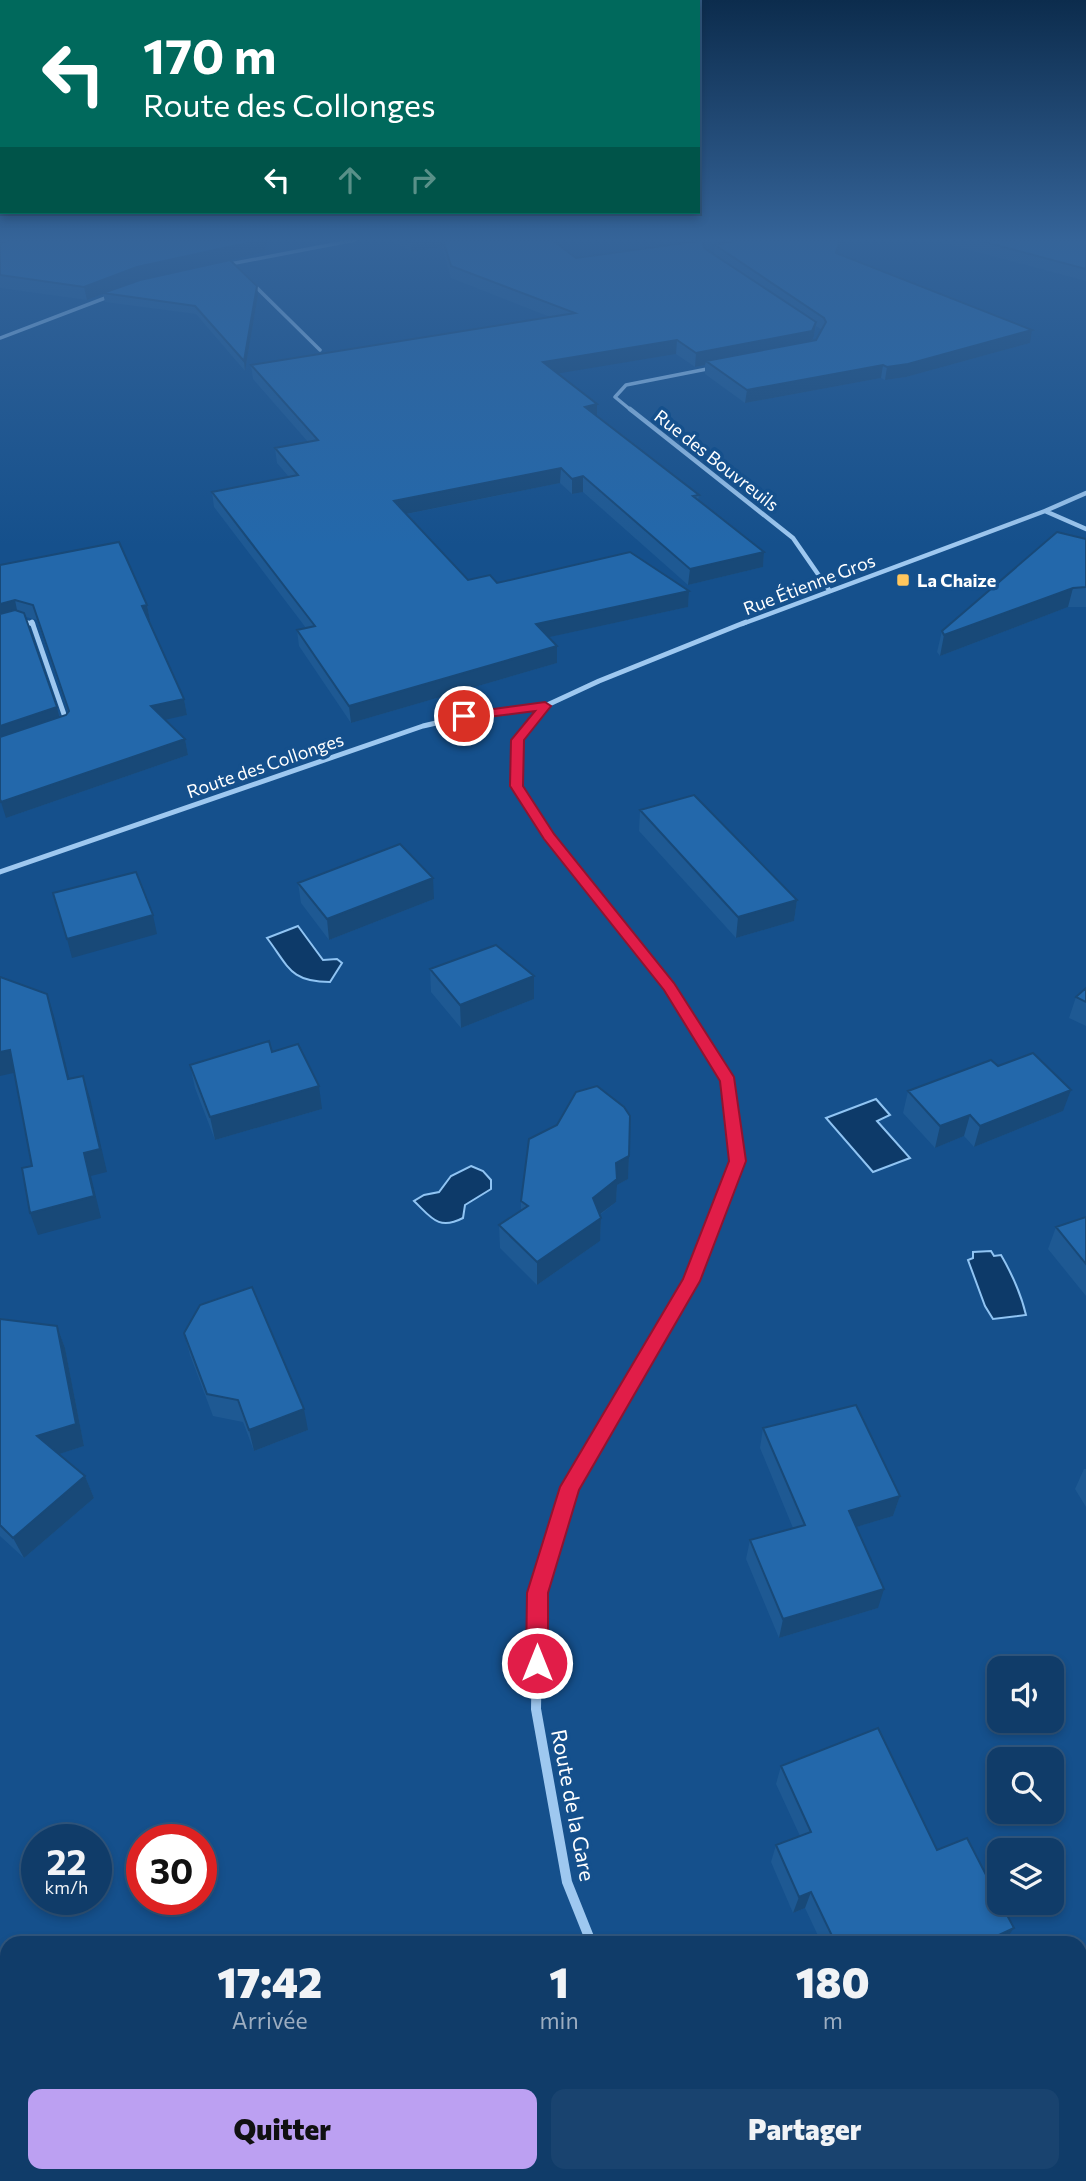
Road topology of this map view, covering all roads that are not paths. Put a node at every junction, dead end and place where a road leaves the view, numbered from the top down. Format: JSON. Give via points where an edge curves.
{"nodes":[{"id":1,"x":311,"y":342,"type":"edge"},
{"id":2,"x":320,"y":351,"type":"edge"},
{"id":3,"x":719,"y":367,"type":"edge"},
{"id":4,"x":1086,"y":493,"type":"edge"},
{"id":5,"x":1045,"y":511,"type":"junction"},
{"id":6,"x":1086,"y":529,"type":"edge"},
{"id":7,"x":829,"y":590,"type":"junction"},
{"id":8,"x":10,"y":623,"type":"edge"},
{"id":9,"x":545,"y":706,"type":"junction"},
{"id":10,"x":57,"y":730,"type":"edge"},
{"id":11,"x":0,"y":872,"type":"edge"},
{"id":12,"x":589,"y":1936,"type":"edge"}],
"edges":[{"from":1,"to":2,"type":"street"},
{"from":3,"to":7,"type":"street","name":"Rue des Bouvreuils","via":[[626,385],[615,397],[793,538]]},
{"from":4,"to":5,"type":"street","name":"Rue Étienne Gros"},
{"from":5,"to":6,"type":"street"},
{"from":5,"to":7,"type":"street","name":"Rue Étienne Gros"},
{"from":7,"to":9,"type":"street","name":"Rue Étienne Gros"},
{"from":8,"to":10,"type":"street","via":[[33,622],[68,726]]},
{"from":9,"to":11,"type":"street","name":"Route des Collonges","via":[[484,712],[424,726]]},
{"from":9,"to":12,"type":"street","name":"Route de la Gare","via":[[517,740],[517,786],[548,836],[669,986],[728,1081],[738,1161],[691,1281],[570,1487],[537,1593],[537,1709],[567,1882]]}]}
